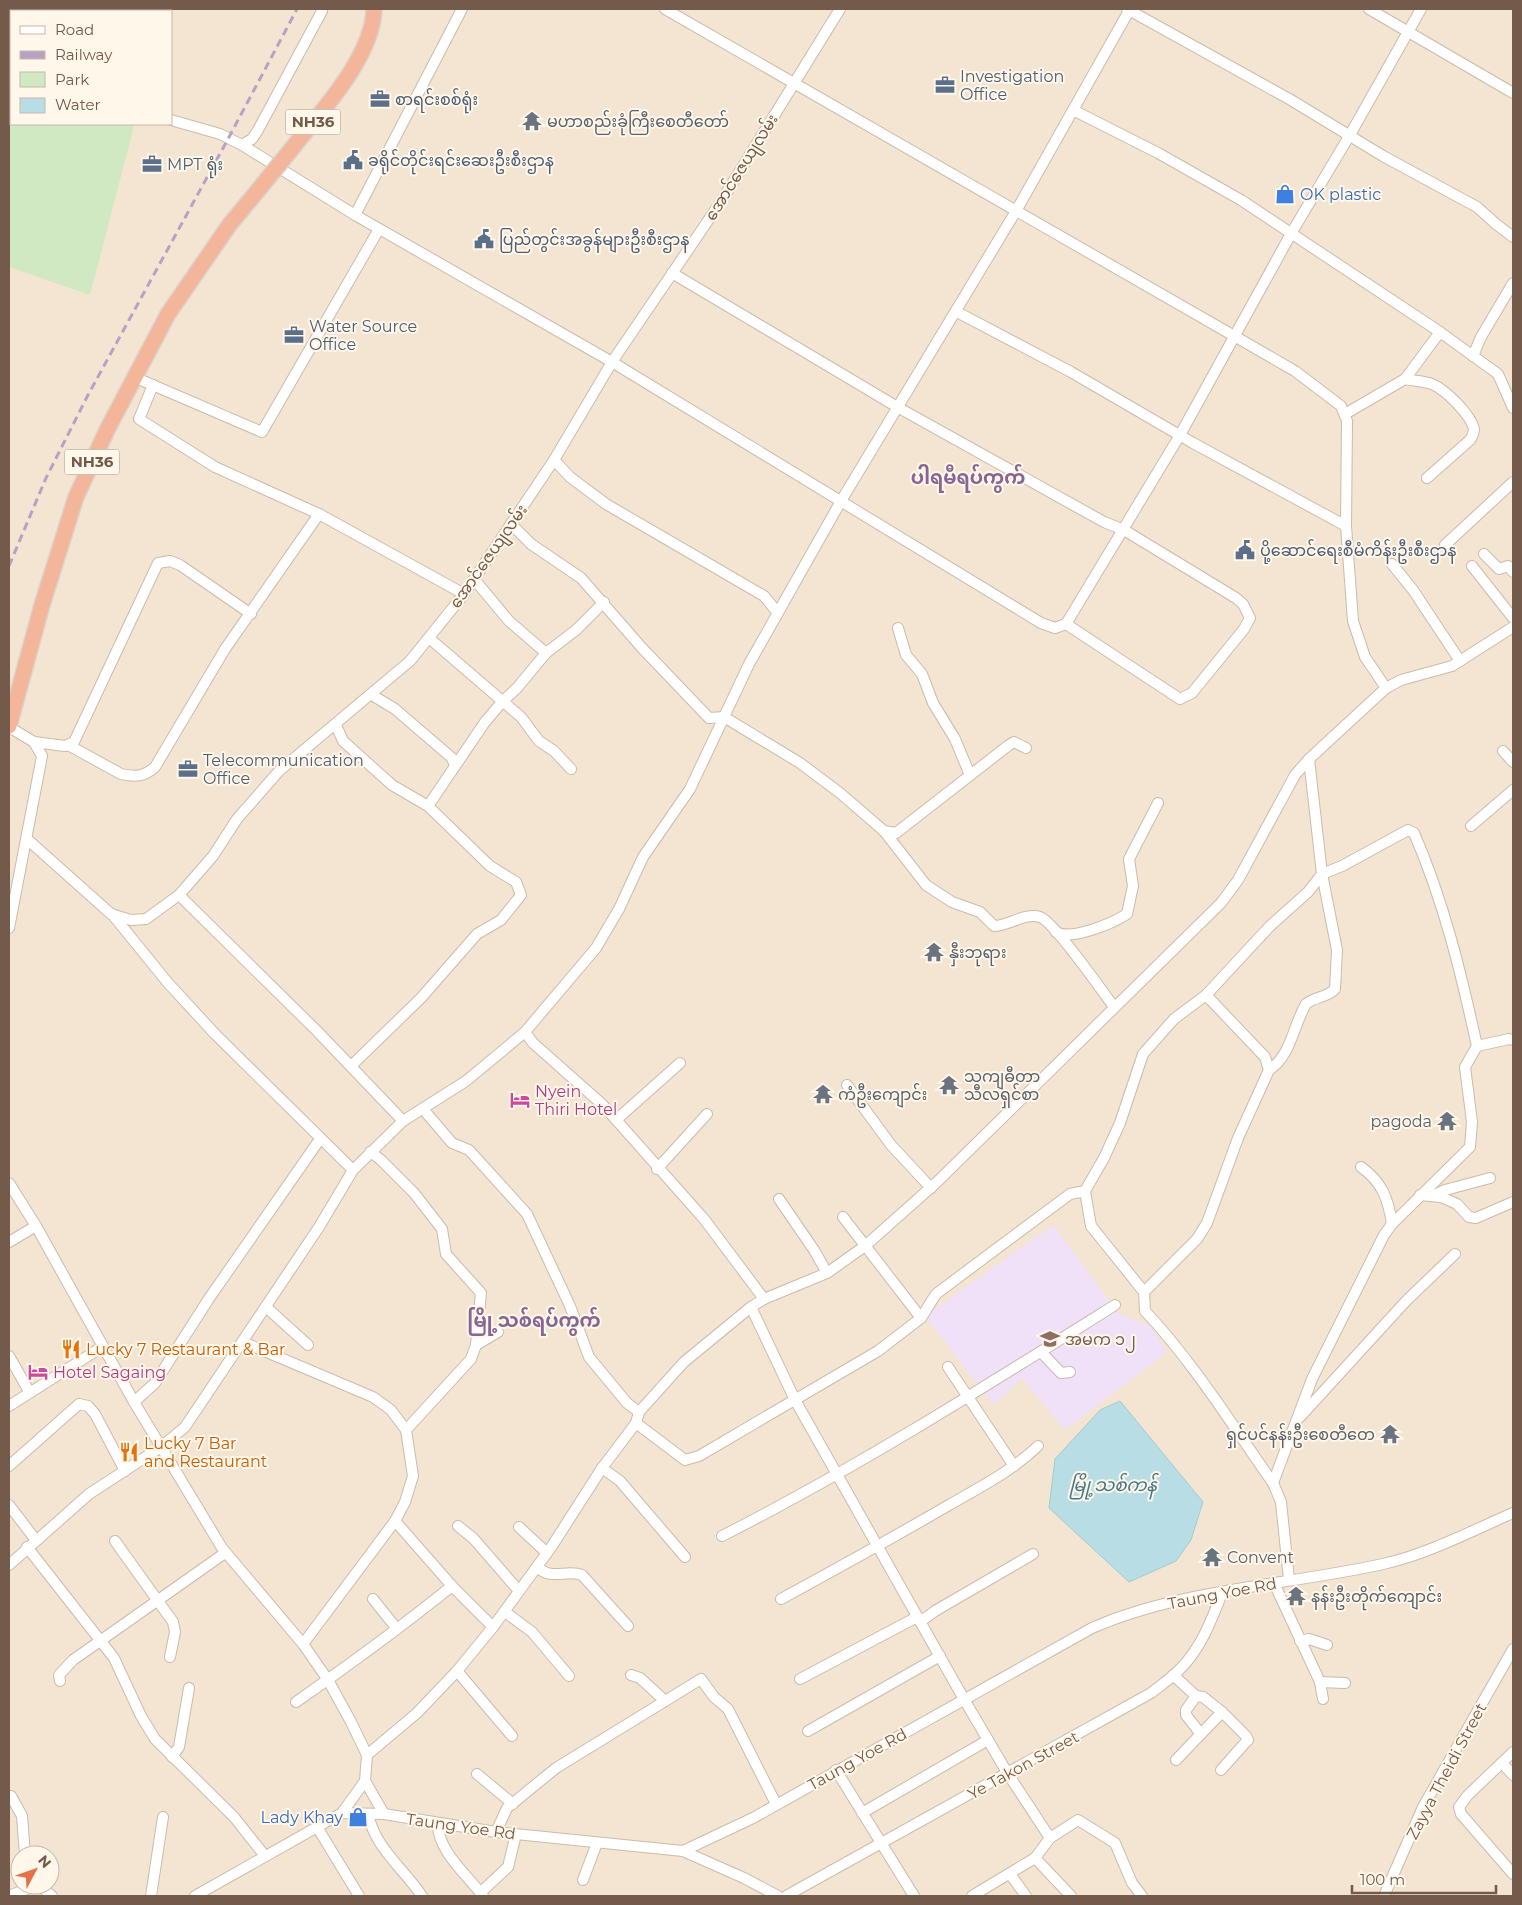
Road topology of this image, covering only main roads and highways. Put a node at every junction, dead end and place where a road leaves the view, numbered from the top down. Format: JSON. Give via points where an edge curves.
{"nodes":[{"id":1,"x":374,"y":9,"type":"edge"},
{"id":2,"x":9,"y":726,"type":"edge"}],
"edges":[{"from":1,"to":2,"type":"highway","number":"NH36","bridge":true,"via":[[362,50],[341,88],[230,224],[168,314],[134,377],[76,497],[42,604]]}]}
